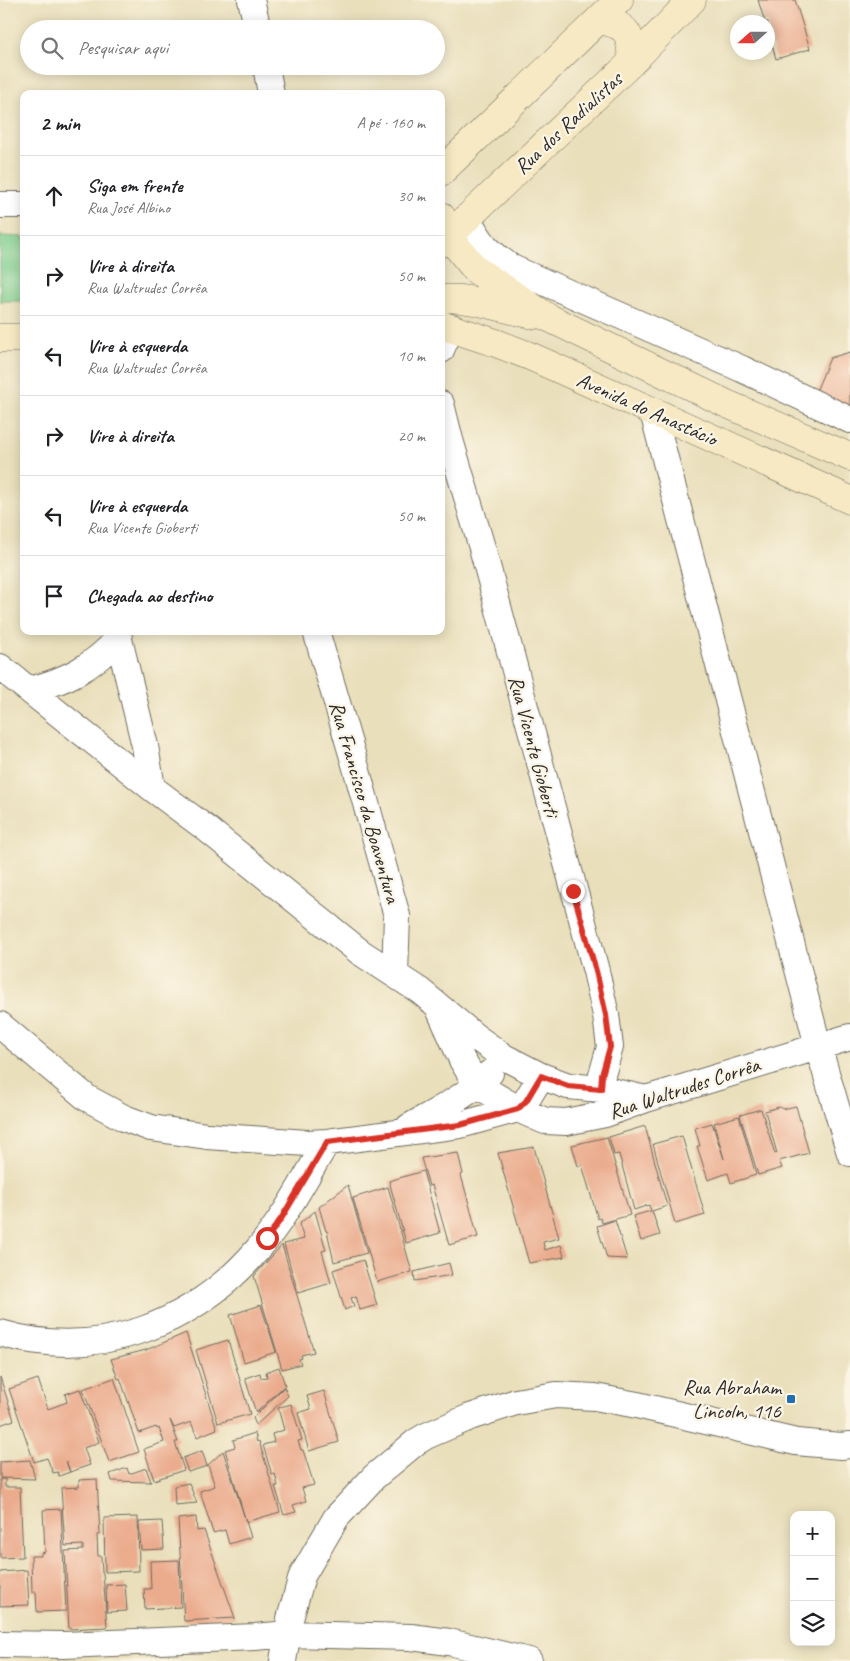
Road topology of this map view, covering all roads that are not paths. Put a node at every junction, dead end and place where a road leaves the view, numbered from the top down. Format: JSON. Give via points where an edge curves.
{"nodes":[{"id":1,"x":251,"y":0,"type":"edge"},
{"id":2,"x":619,"y":0,"type":"edge"},
{"id":3,"x":692,"y":0,"type":"edge"},
{"id":4,"x":256,"y":20,"type":"edge"},
{"id":5,"x":599,"y":20,"type":"junction"},
{"id":6,"x":632,"y":62,"type":"junction"},
{"id":7,"x":268,"y":75,"type":"edge"},
{"id":8,"x":270,"y":90,"type":"edge"},
{"id":9,"x":445,"y":168,"type":"edge"},
{"id":10,"x":0,"y":205,"type":"edge"},
{"id":11,"x":20,"y":205,"type":"edge"},
{"id":12,"x":450,"y":228,"type":"edge"},
{"id":13,"x":445,"y":299,"type":"edge"},
{"id":14,"x":547,"y":317,"type":"junction"},
{"id":15,"x":445,"y":334,"type":"edge"},
{"id":16,"x":0,"y":338,"type":"edge"},
{"id":17,"x":20,"y":338,"type":"edge"},
{"id":18,"x":653,"y":412,"type":"junction"},
{"id":19,"x":445,"y":420,"type":"edge"},
{"id":20,"x":850,"y":420,"type":"edge"},
{"id":21,"x":850,"y":457,"type":"edge"},
{"id":22,"x":850,"y":500,"type":"edge"},
{"id":23,"x":118,"y":635,"type":"edge"},
{"id":24,"x":317,"y":635,"type":"edge"},
{"id":25,"x":0,"y":667,"type":"edge"},
{"id":26,"x":29,"y":690,"type":"junction"},
{"id":27,"x":152,"y":788,"type":"junction"},
{"id":28,"x":395,"y":974,"type":"junction"},
{"id":29,"x":436,"y":1003,"type":"junction"},
{"id":30,"x":0,"y":1025,"type":"edge"},
{"id":31,"x":850,"y":1037,"type":"edge"},
{"id":32,"x":818,"y":1046,"type":"junction"},
{"id":33,"x":504,"y":1057,"type":"junction"},
{"id":34,"x":541,"y":1076,"type":"junction"},
{"id":35,"x":477,"y":1085,"type":"junction"},
{"id":36,"x":601,"y":1089,"type":"junction"},
{"id":37,"x":646,"y":1099,"type":"junction"},
{"id":38,"x":518,"y":1109,"type":"junction"},
{"id":39,"x":399,"y":1133,"type":"junction"},
{"id":40,"x":327,"y":1142,"type":"junction"},
{"id":41,"x":850,"y":1153,"type":"edge"},
{"id":42,"x":0,"y":1333,"type":"edge"},
{"id":43,"x":850,"y":1445,"type":"edge"},
{"id":44,"x":288,"y":1634,"type":"junction"},
{"id":45,"x":0,"y":1644,"type":"edge"},
{"id":46,"x":283,"y":1661,"type":"edge"},
{"id":47,"x":529,"y":1661,"type":"edge"}],
"edges":[{"from":1,"to":4,"type":"street"},
{"from":2,"to":5,"type":"main road"},
{"from":3,"to":6,"type":"main road","name":"Rua dos Radialistas"},
{"from":5,"to":6,"type":"main road","via":[[617,24],[630,38]]},
{"from":5,"to":9,"type":"main road"},
{"from":6,"to":12,"type":"main road","name":"Rua dos Radialistas"},
{"from":7,"to":8,"type":"street"},
{"from":10,"to":11,"type":"street"},
{"from":12,"to":14,"type":"main road","via":[[476,270]]},
{"from":12,"to":20,"type":"street","via":[[481,242],[490,253],[512,268]]},
{"from":13,"to":14,"type":"main road"},
{"from":14,"to":21,"type":"main road","via":[[727,404]]},
{"from":15,"to":18,"type":"main road","name":"Avenida do Anastácio","via":[[496,343]]},
{"from":16,"to":17,"type":"main road"},
{"from":18,"to":22,"type":"main road","name":"Avenida do Anastácio"},
{"from":18,"to":32,"type":"street"},
{"from":19,"to":36,"type":"street","name":"Rua Vicente Gioberti","via":[[596,971],[610,1047]]},
{"from":23,"to":26,"type":"street","via":[[90,665],[61,680]]},
{"from":23,"to":27,"type":"street"},
{"from":24,"to":28,"type":"street","name":"Rua Francisco da Boaventura","via":[[397,916]]},
{"from":25,"to":26,"type":"street"},
{"from":26,"to":27,"type":"street"},
{"from":27,"to":28,"type":"street","via":[[360,952]]},
{"from":28,"to":29,"type":"street"},
{"from":29,"to":33,"type":"street"},
{"from":29,"to":35,"type":"street","name":"Rua Waltrudes Corrêa"},
{"from":30,"to":40,"type":"street","via":[[88,1098],[124,1118],[151,1128],[207,1136]]},
{"from":31,"to":32,"type":"street","name":"Rua Waltrudes Corrêa"},
{"from":32,"to":37,"type":"street","name":"Rua Waltrudes Corrêa"},
{"from":32,"to":41,"type":"street"},
{"from":33,"to":34,"type":"street"},
{"from":33,"to":35,"type":"street"},
{"from":34,"to":36,"type":"street","via":[[568,1086]]},
{"from":34,"to":38,"type":"street"},
{"from":35,"to":38,"type":"street","name":"Rua Waltrudes Corrêa"},
{"from":35,"to":39,"type":"street"},
{"from":36,"to":37,"type":"street"},
{"from":37,"to":38,"type":"street","name":"Rua Waltrudes Corrêa","via":[[605,1114],[566,1122],[545,1120]]},
{"from":38,"to":39,"type":"street","via":[[460,1125]]},
{"from":39,"to":40,"type":"street"},
{"from":40,"to":42,"type":"street","via":[[281,1219],[259,1248],[230,1279],[195,1305],[164,1322],[97,1342],[48,1343]]},
{"from":43,"to":44,"type":"street","via":[[796,1442],[595,1397],[556,1395],[516,1402],[470,1417],[416,1442],[374,1476],[336,1518],[302,1576]]},
{"from":44,"to":45,"type":"street","via":[[64,1645]]},
{"from":44,"to":46,"type":"street"},
{"from":44,"to":47,"type":"street","via":[[411,1637],[450,1642]]}]}
